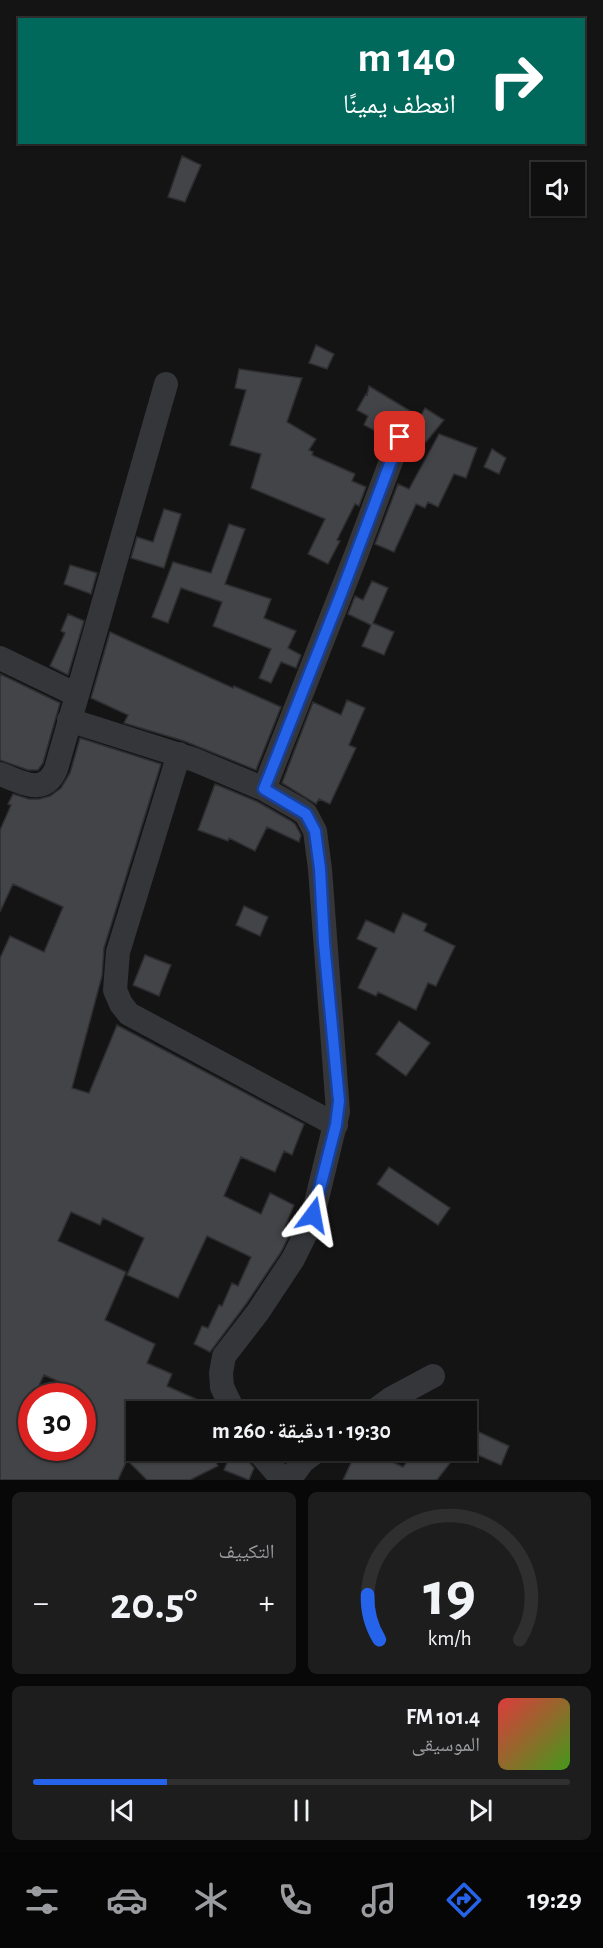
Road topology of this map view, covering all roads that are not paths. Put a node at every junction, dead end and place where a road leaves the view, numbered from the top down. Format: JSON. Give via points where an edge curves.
{"nodes":[{"id":1,"x":166,"y":384,"type":"dead end"},
{"id":2,"x":400,"y":437,"type":"dead end"},
{"id":3,"x":0,"y":658,"type":"edge"},
{"id":4,"x":77,"y":695,"type":"junction"},
{"id":5,"x":69,"y":720,"type":"junction"},
{"id":6,"x":179,"y":754,"type":"junction"},
{"id":7,"x":0,"y":774,"type":"edge"},
{"id":8,"x":264,"y":789,"type":"junction"},
{"id":9,"x":336,"y":1125,"type":"junction"},
{"id":10,"x":433,"y":1376,"type":"dead end"},
{"id":11,"x":229,"y":1401,"type":"edge"},
{"id":12,"x":388,"y":1401,"type":"edge"},
{"id":13,"x":267,"y":1461,"type":"edge"},
{"id":14,"x":303,"y":1461,"type":"edge"},
{"id":15,"x":283,"y":1480,"type":"edge"},
{"id":16,"x":289,"y":1480,"type":"edge"}],
"edges":[{"from":1,"to":4,"type":"street"},
{"from":2,"to":8,"type":"street"},
{"from":3,"to":4,"type":"street"},
{"from":4,"to":5,"type":"street"},
{"from":5,"to":6,"type":"street"},
{"from":5,"to":7,"type":"street","via":[[56,769],[45,784],[29,785]]},
{"from":6,"to":8,"type":"street"},
{"from":6,"to":9,"type":"street","via":[[118,952],[114,990],[129,1014]]},
{"from":8,"to":9,"type":"street","via":[[306,814],[315,831],[339,1101]]},
{"from":9,"to":11,"type":"street","via":[[306,1233],[258,1312],[224,1356],[222,1387]]},
{"from":10,"to":12,"type":"street"},
{"from":13,"to":15,"type":"street"},
{"from":14,"to":16,"type":"street"}]}
